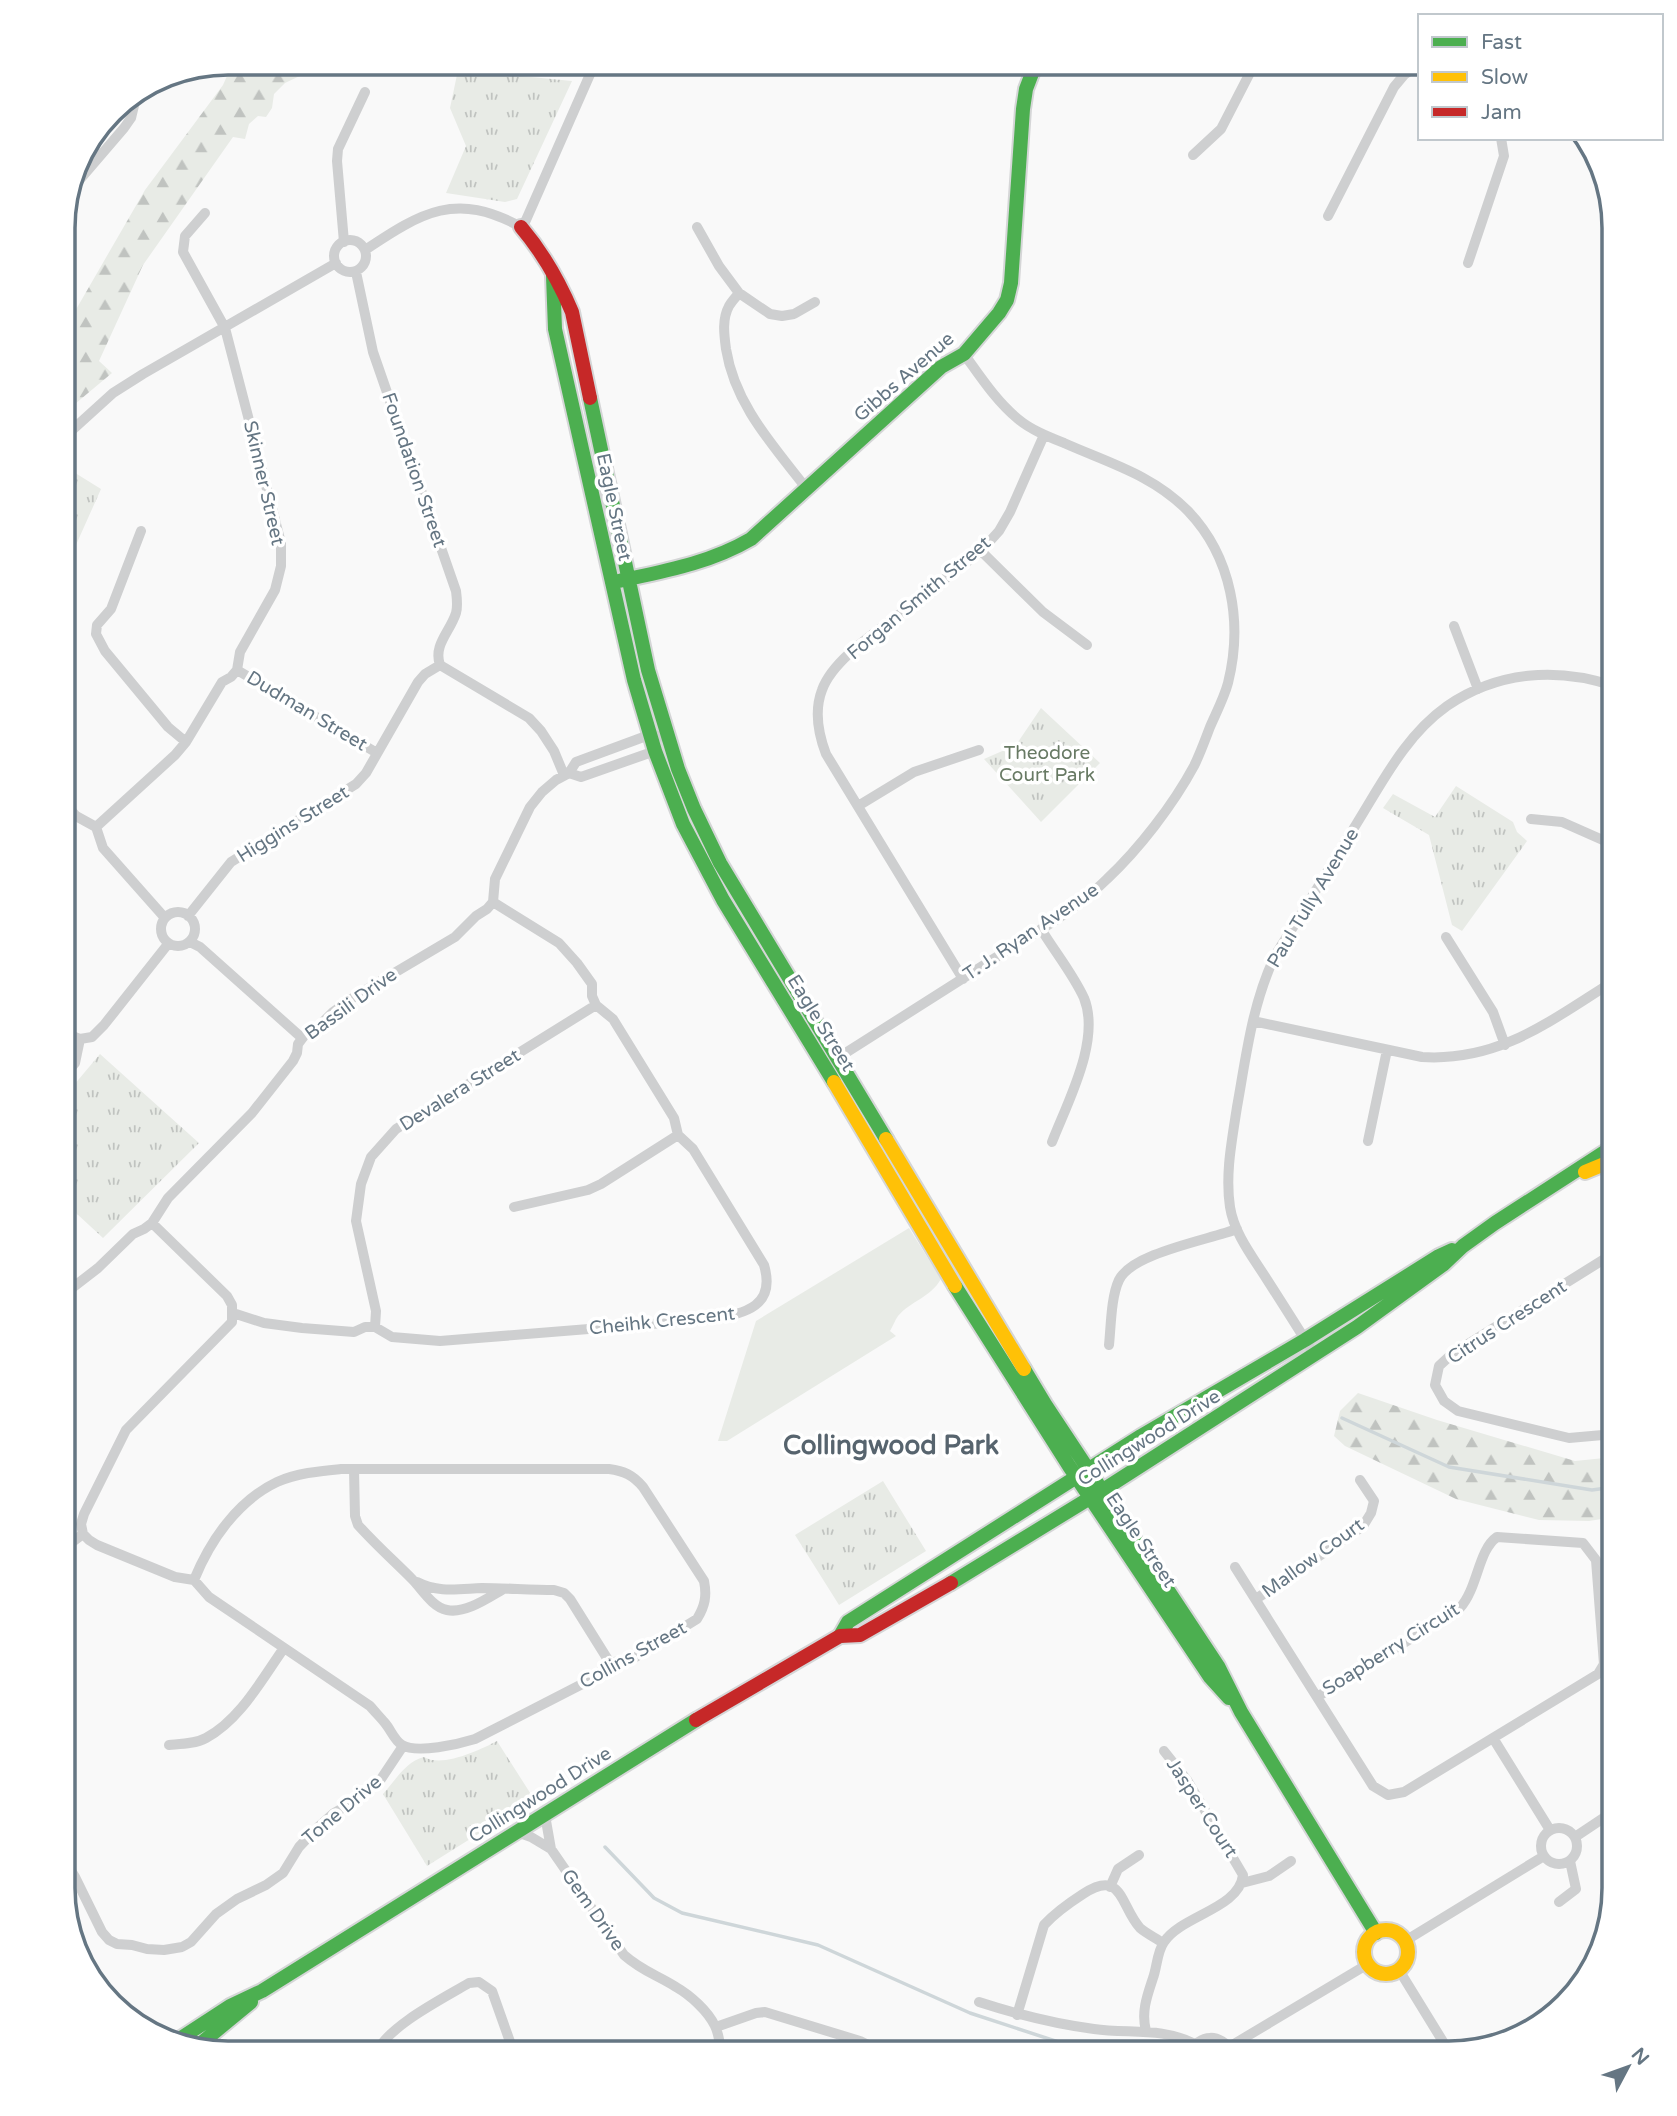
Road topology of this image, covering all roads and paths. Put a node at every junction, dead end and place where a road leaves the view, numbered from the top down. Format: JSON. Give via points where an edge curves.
{"nodes":[{"id":1,"x":590,"y":75,"type":"edge"},
{"id":2,"x":1031,"y":76,"type":"edge"},
{"id":3,"x":1248,"y":76,"type":"edge"},
{"id":4,"x":1404,"y":76,"type":"edge"},
{"id":5,"x":365,"y":92,"type":"dead end"},
{"id":6,"x":133,"y":108,"type":"edge"},
{"id":7,"x":1501,"y":140,"type":"edge"},
{"id":8,"x":1193,"y":155,"type":"dead end"},
{"id":9,"x":86,"y":173,"type":"edge"},
{"id":10,"x":205,"y":213,"type":"dead end"},
{"id":11,"x":1328,"y":216,"type":"dead end"},
{"id":12,"x":697,"y":227,"type":"dead end"},
{"id":13,"x":521,"y":228,"type":"junction"},
{"id":14,"x":344,"y":242,"type":"junction"},
{"id":15,"x":365,"y":250,"type":"junction"},
{"id":16,"x":1468,"y":263,"type":"dead end"},
{"id":17,"x":336,"y":264,"type":"junction"},
{"id":18,"x":356,"y":272,"type":"junction"},
{"id":19,"x":554,"y":274,"type":"junction"},
{"id":20,"x":739,"y":293,"type":"junction"},
{"id":21,"x":815,"y":302,"type":"dead end"},
{"id":22,"x":225,"y":328,"type":"junction"},
{"id":23,"x":964,"y":354,"type":"junction"},
{"id":24,"x":76,"y":427,"type":"edge"},
{"id":25,"x":1044,"y":435,"type":"junction"},
{"id":26,"x":806,"y":488,"type":"junction"},
{"id":27,"x":141,"y":531,"type":"dead end"},
{"id":28,"x":981,"y":551,"type":"junction"},
{"id":29,"x":628,"y":579,"type":"junction"},
{"id":30,"x":611,"y":582,"type":"junction"},
{"id":31,"x":1454,"y":626,"type":"dead end"},
{"id":32,"x":1087,"y":645,"type":"dead end"},
{"id":33,"x":440,"y":665,"type":"junction"},
{"id":34,"x":237,"y":670,"type":"junction"},
{"id":35,"x":1602,"y":682,"type":"edge"},
{"id":36,"x":1478,"y":689,"type":"junction"},
{"id":37,"x":649,"y":735,"type":"junction"},
{"id":38,"x":667,"y":737,"type":"junction"},
{"id":39,"x":186,"y":742,"type":"junction"},
{"id":40,"x":979,"y":750,"type":"dead end"},
{"id":41,"x":655,"y":751,"type":"junction"},
{"id":42,"x":377,"y":753,"type":"junction"},
{"id":43,"x":566,"y":774,"type":"junction"},
{"id":44,"x":858,"y":806,"type":"junction"},
{"id":45,"x":76,"y":816,"type":"edge"},
{"id":46,"x":1531,"y":818,"type":"dead end"},
{"id":47,"x":96,"y":827,"type":"junction"},
{"id":48,"x":1602,"y":840,"type":"edge"},
{"id":49,"x":493,"y":902,"type":"junction"},
{"id":50,"x":188,"y":916,"type":"junction"},
{"id":51,"x":165,"y":918,"type":"junction"},
{"id":52,"x":1041,"y":929,"type":"junction"},
{"id":53,"x":1447,"y":937,"type":"dead end"},
{"id":54,"x":190,"y":942,"type":"junction"},
{"id":55,"x":169,"y":944,"type":"junction"},
{"id":56,"x":963,"y":979,"type":"junction"},
{"id":57,"x":1602,"y":988,"type":"edge"},
{"id":58,"x":596,"y":1005,"type":"junction"},
{"id":59,"x":1253,"y":1021,"type":"junction"},
{"id":60,"x":76,"y":1037,"type":"edge"},
{"id":61,"x":302,"y":1038,"type":"junction"},
{"id":62,"x":80,"y":1039,"type":"junction"},
{"id":63,"x":1505,"y":1045,"type":"junction"},
{"id":64,"x":1387,"y":1050,"type":"junction"},
{"id":65,"x":75,"y":1061,"type":"edge"},
{"id":66,"x":832,"y":1062,"type":"junction"},
{"id":67,"x":678,"y":1135,"type":"junction"},
{"id":68,"x":1368,"y":1141,"type":"dead end"},
{"id":69,"x":1052,"y":1142,"type":"dead end"},
{"id":70,"x":1602,"y":1154,"type":"edge"},
{"id":71,"x":1602,"y":1165,"type":"edge"},
{"id":72,"x":1554,"y":1184,"type":"junction"},
{"id":73,"x":514,"y":1207,"type":"dead end"},
{"id":74,"x":152,"y":1223,"type":"junction"},
{"id":75,"x":1237,"y":1229,"type":"junction"},
{"id":76,"x":1463,"y":1246,"type":"junction"},
{"id":77,"x":1602,"y":1264,"type":"edge"},
{"id":78,"x":75,"y":1285,"type":"edge"},
{"id":79,"x":233,"y":1313,"type":"junction"},
{"id":80,"x":375,"y":1327,"type":"junction"},
{"id":81,"x":1305,"y":1340,"type":"junction"},
{"id":82,"x":1109,"y":1345,"type":"dead end"},
{"id":83,"x":1314,"y":1354,"type":"junction"},
{"id":84,"x":1602,"y":1435,"type":"edge"},
{"id":85,"x":354,"y":1469,"type":"junction"},
{"id":86,"x":1082,"y":1475,"type":"junction"},
{"id":87,"x":1360,"y":1480,"type":"dead end"},
{"id":88,"x":1097,"y":1494,"type":"junction"},
{"id":89,"x":83,"y":1534,"type":"junction"},
{"id":90,"x":75,"y":1540,"type":"edge"},
{"id":91,"x":1235,"y":1567,"type":"dead end"},
{"id":92,"x":194,"y":1580,"type":"junction"},
{"id":93,"x":415,"y":1582,"type":"junction"},
{"id":94,"x":502,"y":1590,"type":"junction"},
{"id":95,"x":1256,"y":1599,"type":"junction"},
{"id":96,"x":841,"y":1636,"type":"junction"},
{"id":97,"x":1602,"y":1638,"type":"edge"},
{"id":98,"x":284,"y":1648,"type":"junction"},
{"id":99,"x":610,"y":1663,"type":"junction"},
{"id":100,"x":1602,"y":1667,"type":"edge"},
{"id":101,"x":1317,"y":1697,"type":"junction"},
{"id":102,"x":1493,"y":1738,"type":"junction"},
{"id":103,"x":169,"y":1745,"type":"dead end"},
{"id":104,"x":403,"y":1746,"type":"junction"},
{"id":105,"x":1164,"y":1751,"type":"dead end"},
{"id":106,"x":545,"y":1815,"type":"junction"},
{"id":107,"x":1602,"y":1819,"type":"edge"},
{"id":108,"x":1550,"y":1830,"type":"junction"},
{"id":109,"x":517,"y":1832,"type":"junction"},
{"id":110,"x":1575,"y":1837,"type":"junction"},
{"id":111,"x":551,"y":1849,"type":"junction"},
{"id":112,"x":1139,"y":1855,"type":"dead end"},
{"id":113,"x":1544,"y":1856,"type":"junction"},
{"id":114,"x":1291,"y":1861,"type":"dead end"},
{"id":115,"x":1570,"y":1861,"type":"junction"},
{"id":116,"x":75,"y":1877,"type":"edge"},
{"id":117,"x":1242,"y":1883,"type":"junction"},
{"id":118,"x":1110,"y":1887,"type":"junction"},
{"id":119,"x":1559,"y":1902,"type":"dead end"},
{"id":120,"x":1376,"y":1933,"type":"junction"},
{"id":121,"x":1405,"y":1941,"type":"junction"},
{"id":122,"x":1164,"y":1943,"type":"junction"},
{"id":123,"x":1368,"y":1964,"type":"junction"},
{"id":124,"x":1399,"y":1970,"type":"junction"},
{"id":125,"x":262,"y":1991,"type":"junction"},
{"id":126,"x":979,"y":2002,"type":"dead end"},
{"id":127,"x":1017,"y":2015,"type":"junction"},
{"id":128,"x":716,"y":2028,"type":"junction"},
{"id":129,"x":1146,"y":2031,"type":"junction"},
{"id":130,"x":186,"y":2035,"type":"edge"},
{"id":131,"x":206,"y":2039,"type":"edge"},
{"id":132,"x":385,"y":2041,"type":"edge"},
{"id":133,"x":510,"y":2041,"type":"edge"},
{"id":134,"x":719,"y":2041,"type":"edge"},
{"id":135,"x":860,"y":2041,"type":"edge"},
{"id":136,"x":1180,"y":2041,"type":"edge"},
{"id":137,"x":1202,"y":2041,"type":"edge"},
{"id":138,"x":1222,"y":2041,"type":"edge"},
{"id":139,"x":1245,"y":2041,"type":"edge"},
{"id":140,"x":1443,"y":2041,"type":"edge"}],
"edges":[{"from":1,"to":13,"type":"street"},
{"from":2,"to":23,"type":"street","name":"Gibbs Avenue","via":[[1023,109],[1011,284],[999,313]]},
{"from":3,"to":8,"type":"street","via":[[1221,129]]},
{"from":4,"to":11,"type":"street","via":[[1394,87]]},
{"from":5,"to":14,"type":"street","via":[[338,149]]},
{"from":6,"to":9,"type":"street","via":[[124,128]]},
{"from":7,"to":16,"type":"street","via":[[1504,156]]},
{"from":10,"to":22,"type":"street","name":"Skinner Street","via":[[185,236],[183,252]]},
{"from":12,"to":20,"type":"street"},
{"from":13,"to":15,"type":"street","name":"Eagle Street","via":[[499,215],[453,208],[426,215]]},
{"from":13,"to":19,"type":"street","name":"Eagle Street","via":[[544,254]]},
{"from":14,"to":15,"type":"street","via":[[355,241]]},
{"from":14,"to":17,"type":"street","via":[[337,248]]},
{"from":15,"to":18,"type":"street","via":[[365,262]]},
{"from":17,"to":18,"type":"street","via":[[343,271]]},
{"from":17,"to":22,"type":"street"},
{"from":18,"to":33,"type":"street","name":"Foundation Street","via":[[373,352],[456,591],[456,614],[439,648]]},
{"from":19,"to":29,"type":"street","name":"Eagle Street","via":[[572,312]]},
{"from":19,"to":30,"type":"street","name":"Eagle Street","via":[[555,329]]},
{"from":20,"to":21,"type":"street","via":[[770,314],[782,316]]},
{"from":20,"to":26,"type":"street","via":[[728,307],[723,329],[737,391],[749,414]]},
{"from":22,"to":24,"type":"street","via":[[113,393]]},
{"from":22,"to":34,"type":"street","name":"Skinner Street","via":[[281,543],[275,590],[240,652]]},
{"from":23,"to":25,"type":"street","name":"T. J. Ryan Avenue","via":[[1018,420]]},
{"from":23,"to":26,"type":"street","name":"Gibbs Avenue","via":[[941,367]]},
{"from":25,"to":28,"type":"street","name":"Forgan Smith Street","via":[[1010,512]]},
{"from":25,"to":52,"type":"street","name":"T. J. Ryan Avenue","via":[[1138,473],[1188,511],[1218,554],[1233,602],[1236,630],[1227,687],[1194,766],[1170,804],[1107,880]]},
{"from":26,"to":29,"type":"street","name":"Gibbs Avenue","via":[[730,552],[699,564]]},
{"from":27,"to":39,"type":"street","via":[[111,609],[97,625],[96,634],[167,727]]},
{"from":28,"to":32,"type":"street","via":[[1043,612]]},
{"from":28,"to":44,"type":"street","name":"Forgan Smith Street","via":[[846,657],[827,679],[818,705],[819,736]]},
{"from":29,"to":30,"type":"street","name":"Gibbs Avenue"},
{"from":29,"to":38,"type":"street","name":"Eagle Street"},
{"from":30,"to":37,"type":"street","name":"Eagle Street"},
{"from":31,"to":36,"type":"street"},
{"from":33,"to":42,"type":"street","name":"Higgins Street","via":[[418,682]]},
{"from":33,"to":43,"type":"street","via":[[529,718]]},
{"from":34,"to":39,"type":"street","name":"Skinner Street","via":[[222,682]]},
{"from":34,"to":42,"type":"street","name":"Dudman Street"},
{"from":35,"to":36,"type":"street","name":"Paul Tully Avenue","via":[[1546,674],[1514,677]]},
{"from":36,"to":59,"type":"street","name":"Paul Tully Avenue","via":[[1418,730],[1396,761],[1275,957]]},
{"from":37,"to":38,"type":"street"},
{"from":37,"to":41,"type":"street","name":"Eagle Street"},
{"from":37,"to":43,"type":"street","via":[[576,762]]},
{"from":38,"to":41,"type":"street"},
{"from":38,"to":66,"type":"street","name":"Eagle Street","via":[[720,863]]},
{"from":39,"to":47,"type":"street","name":"Skinner Street"},
{"from":40,"to":44,"type":"street","via":[[914,772]]},
{"from":41,"to":43,"type":"street","via":[[581,776]]},
{"from":41,"to":66,"type":"street","name":"Eagle Street","via":[[704,866],[761,964]]},
{"from":42,"to":50,"type":"street","name":"Higgins Street","via":[[356,784],[231,862]]},
{"from":43,"to":49,"type":"street","via":[[530,807],[495,879]]},
{"from":44,"to":56,"type":"street","name":"Forgan Smith Street"},
{"from":45,"to":47,"type":"street"},
{"from":46,"to":48,"type":"street","via":[[1562,822]]},
{"from":47,"to":51,"type":"street","via":[[103,848]]},
{"from":49,"to":58,"type":"street","name":"Cheihk Crescent","via":[[559,943],[592,984]]},
{"from":49,"to":61,"type":"street","name":"Bassili Drive","via":[[455,937],[357,995]]},
{"from":50,"to":51,"type":"street","via":[[179,912]]},
{"from":50,"to":54,"type":"street","via":[[195,929]]},
{"from":51,"to":55,"type":"street","via":[[161,929]]},
{"from":52,"to":56,"type":"street","name":"T. J. Ryan Avenue"},
{"from":52,"to":69,"type":"street","via":[[1084,999],[1090,1033]]},
{"from":53,"to":63,"type":"street","via":[[1493,1012]]},
{"from":54,"to":55,"type":"street","via":[[180,947]]},
{"from":54,"to":61,"type":"street"},
{"from":55,"to":62,"type":"street","via":[[104,1025],[92,1037]]},
{"from":56,"to":66,"type":"street","name":"T. J. Ryan Avenue"},
{"from":57,"to":63,"type":"street"},
{"from":58,"to":67,"type":"street","name":"Cheihk Crescent","via":[[613,1019],[674,1118]]},
{"from":58,"to":80,"type":"street","name":"Devalera Street","via":[[396,1129],[371,1157],[361,1184],[356,1221],[376,1311]]},
{"from":59,"to":64,"type":"street"},
{"from":59,"to":75,"type":"street","name":"Paul Tully Avenue","via":[[1229,1157],[1230,1210]]},
{"from":60,"to":62,"type":"street"},
{"from":61,"to":74,"type":"street","name":"Bassili Drive","via":[[293,1061],[252,1113],[168,1198]]},
{"from":62,"to":65,"type":"street"},
{"from":63,"to":64,"type":"street","via":[[1454,1057]]},
{"from":64,"to":68,"type":"street"},
{"from":66,"to":86,"type":"street","name":"Eagle Street","via":[[1045,1404]]},
{"from":67,"to":73,"type":"street","via":[[588,1190]]},
{"from":67,"to":80,"type":"street","name":"Cheihk Crescent","via":[[693,1149],[764,1265],[764,1295],[750,1309],[713,1319],[440,1340],[393,1337]]},
{"from":70,"to":72,"type":"street","name":"Collingwood Drive"},
{"from":71,"to":72,"type":"street","name":"Collingwood Drive"},
{"from":72,"to":76,"type":"street","name":"Collingwood Drive"},
{"from":74,"to":78,"type":"street","name":"Bassili Drive"},
{"from":74,"to":79,"type":"street","via":[[227,1296]]},
{"from":75,"to":81,"type":"street","name":"Paul Tully Avenue"},
{"from":75,"to":82,"type":"street","via":[[1141,1259],[1126,1271],[1115,1291]]},
{"from":76,"to":81,"type":"street","name":"Collingwood Drive","via":[[1439,1256]]},
{"from":76,"to":83,"type":"street","name":"Collingwood Drive","via":[[1398,1298]]},
{"from":77,"to":84,"type":"street","name":"Citrus Crescent","via":[[1452,1354],[1439,1366],[1435,1385],[1444,1401],[1458,1411],[1569,1438]]},
{"from":79,"to":80,"type":"street","name":"Cheihk Crescent","via":[[302,1328],[354,1332]]},
{"from":79,"to":89,"type":"street","via":[[232,1322],[126,1430],[84,1514]]},
{"from":81,"to":83,"type":"street","name":"Paul Tully Avenue"},
{"from":81,"to":86,"type":"street","name":"Collingwood Drive"},
{"from":83,"to":88,"type":"street","name":"Collingwood Drive"},
{"from":85,"to":92,"type":"street","name":"Collins Street","via":[[312,1471],[277,1482],[233,1515]]},
{"from":85,"to":93,"type":"street","via":[[358,1525]]},
{"from":85,"to":99,"type":"street","name":"Collins Street","via":[[609,1469],[636,1478],[704,1581],[707,1594],[697,1619],[634,1658]]},
{"from":86,"to":88,"type":"street","name":"Eagle Street"},
{"from":86,"to":96,"type":"street","name":"Collingwood Drive","via":[[848,1622]]},
{"from":87,"to":95,"type":"street","name":"Mallow Court","via":[[1374,1501],[1363,1526]]},
{"from":88,"to":96,"type":"street","name":"Collingwood Drive","via":[[860,1635]]},
{"from":88,"to":120,"type":"street","name":"Eagle Street","via":[[1210,1677],[1241,1712]]},
{"from":89,"to":90,"type":"street"},
{"from":89,"to":92,"type":"street","via":[[97,1545],[175,1577]]},
{"from":91,"to":95,"type":"street"},
{"from":92,"to":98,"type":"street","via":[[209,1597]]},
{"from":93,"to":94,"type":"street","via":[[441,1590]]},
{"from":93,"to":94,"type":"street","via":[[440,1608],[449,1611]]},
{"from":94,"to":99,"type":"street","via":[[564,1592]]},
{"from":95,"to":101,"type":"street"},
{"from":96,"to":106,"type":"street","name":"Collingwood Drive","via":[[738,1694]]},
{"from":97,"to":101,"type":"street","name":"Soapberry Circuit","via":[[1596,1560],[1583,1543],[1497,1537],[1489,1543],[1469,1599],[1460,1608]]},
{"from":98,"to":103,"type":"street","via":[[224,1725],[205,1739]]},
{"from":98,"to":104,"type":"street","via":[[370,1706]]},
{"from":99,"to":104,"type":"street","name":"Collins Street","via":[[590,1680],[475,1739],[435,1748]]},
{"from":100,"to":102,"type":"street","name":"Soapberry Circuit"},
{"from":101,"to":102,"type":"street","via":[[1373,1786],[1388,1795],[1404,1792]]},
{"from":102,"to":108,"type":"street"},
{"from":104,"to":116,"type":"street","name":"Tone Drive","via":[[381,1779],[316,1829],[283,1873],[216,1914],[182,1947],[147,1949],[109,1940]]},
{"from":105,"to":117,"type":"street","name":"Jasper Court","via":[[1227,1844],[1244,1875]]},
{"from":106,"to":109,"type":"street","name":"Collingwood Drive"},
{"from":106,"to":111,"type":"street","name":"Gem Drive"},
{"from":107,"to":110,"type":"street"},
{"from":108,"to":110,"type":"street","via":[[1561,1828]]},
{"from":108,"to":113,"type":"street","via":[[1542,1839]]},
{"from":109,"to":111,"type":"street","name":"Gem Drive"},
{"from":109,"to":125,"type":"street","name":"Collingwood Drive"},
{"from":110,"to":115,"type":"street","via":[[1577,1852]]},
{"from":111,"to":128,"type":"street","name":"Gem Drive","via":[[624,1955],[689,1995]]},
{"from":112,"to":118,"type":"street","via":[[1118,1869]]},
{"from":113,"to":115,"type":"street","via":[[1559,1864]]},
{"from":113,"to":121,"type":"street"},
{"from":114,"to":117,"type":"street","via":[[1269,1876]]},
{"from":115,"to":119,"type":"street","via":[[1576,1889]]},
{"from":117,"to":122,"type":"street","name":"Jasper Court","via":[[1234,1895],[1182,1926]]},
{"from":118,"to":122,"type":"street","via":[[1141,1928]]},
{"from":118,"to":127,"type":"street","via":[[1096,1886],[1044,1924]]},
{"from":120,"to":121,"type":"street","via":[[1389,1930]]},
{"from":120,"to":123,"type":"street","via":[[1364,1950]]},
{"from":121,"to":124,"type":"street","via":[[1407,1960]]},
{"from":122,"to":129,"type":"street","via":[[1144,2009]]},
{"from":123,"to":124,"type":"street","via":[[1379,1973]]},
{"from":123,"to":139,"type":"street"},
{"from":124,"to":140,"type":"street"},
{"from":125,"to":130,"type":"street","name":"Collingwood Drive"},
{"from":125,"to":131,"type":"street","name":"Collingwood Drive"},
{"from":126,"to":127,"type":"street"},
{"from":127,"to":129,"type":"street","via":[[1096,2029]]},
{"from":128,"to":134,"type":"street","name":"Gem Drive"},
{"from":128,"to":135,"type":"street","via":[[765,2012]]},
{"from":129,"to":136,"type":"street","via":[[1170,2034]]},
{"from":132,"to":133,"type":"street","via":[[391,2032],[469,1983],[479,1982],[492,1991]]},
{"from":137,"to":138,"type":"street","via":[[1212,2037]]}]}
